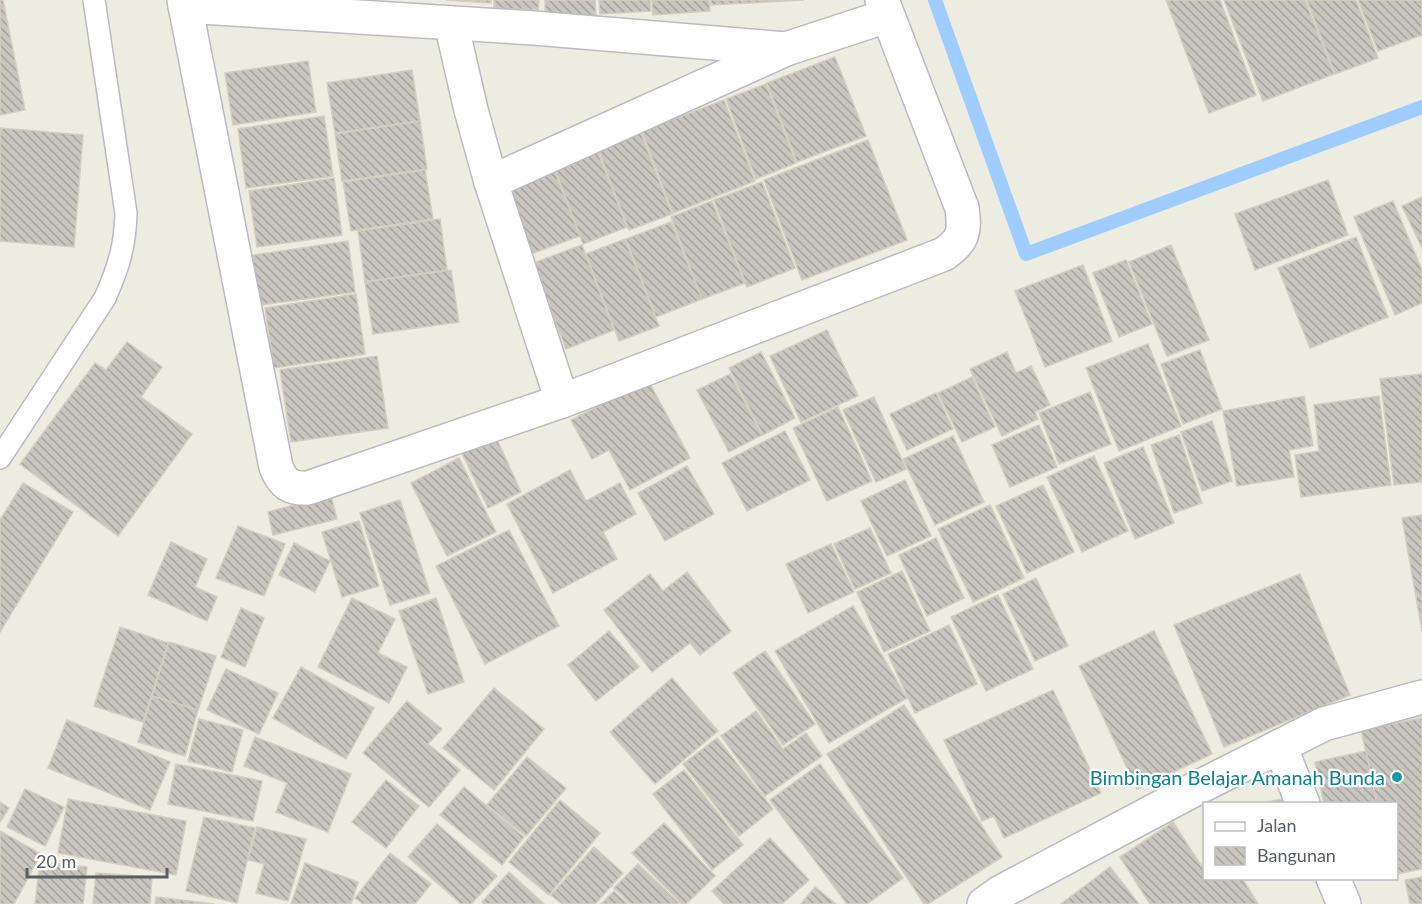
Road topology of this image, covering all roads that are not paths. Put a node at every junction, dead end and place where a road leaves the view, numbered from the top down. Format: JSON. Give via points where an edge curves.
{"nodes":[{"id":1,"x":94,"y":0,"type":"edge"},
{"id":2,"x":184,"y":3,"type":"edge"},
{"id":3,"x":884,"y":8,"type":"edge"},
{"id":4,"x":451,"y":23,"type":"junction"},
{"id":5,"x":786,"y":49,"type":"junction"},
{"id":6,"x":491,"y":182,"type":"junction"},
{"id":7,"x":562,"y":401,"type":"junction"},
{"id":8,"x":0,"y":458,"type":"edge"},
{"id":9,"x":1422,"y":698,"type":"edge"},
{"id":10,"x":1280,"y":746,"type":"junction"},
{"id":11,"x":1302,"y":802,"type":"edge"},
{"id":12,"x":1333,"y":880,"type":"edge"},
{"id":13,"x":984,"y":904,"type":"edge"},
{"id":14,"x":1344,"y":904,"type":"edge"}],
"edges":[{"from":1,"to":8,"type":"lane","via":[[126,213],[125,240],[105,297]]},
{"from":2,"to":4,"type":"street"},
{"from":2,"to":7,"type":"street","via":[[276,468],[285,484],[294,489],[308,488]]},
{"from":3,"to":5,"type":"street"},
{"from":3,"to":7,"type":"street","via":[[962,208],[964,231],[958,244],[944,254]]},
{"from":4,"to":5,"type":"street"},
{"from":4,"to":6,"type":"street"},
{"from":5,"to":6,"type":"street"},
{"from":6,"to":7,"type":"street"},
{"from":9,"to":10,"type":"street","via":[[1324,724]]},
{"from":10,"to":11,"type":"street"},
{"from":10,"to":13,"type":"street","via":[[1011,886]]},
{"from":12,"to":14,"type":"street"}]}
